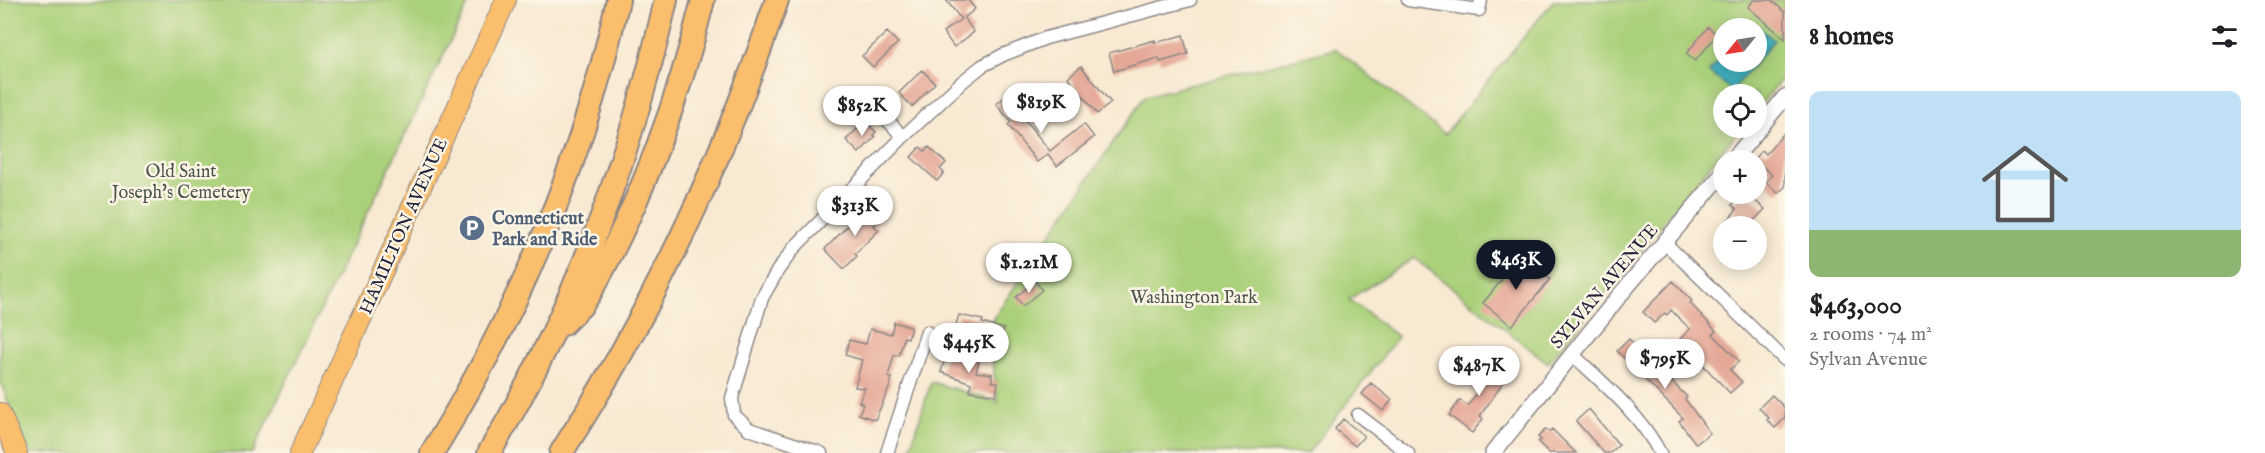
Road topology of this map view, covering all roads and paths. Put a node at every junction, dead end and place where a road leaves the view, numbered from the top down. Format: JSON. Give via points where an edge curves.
{"nodes":[{"id":1,"x":506,"y":0,"type":"edge"},
{"id":2,"x":618,"y":0,"type":"edge"},
{"id":3,"x":666,"y":0,"type":"edge"},
{"id":4,"x":703,"y":0,"type":"edge"},
{"id":5,"x":777,"y":0,"type":"edge"},
{"id":6,"x":1190,"y":0,"type":"edge"},
{"id":7,"x":1408,"y":0,"type":"edge"},
{"id":8,"x":1480,"y":5,"type":"edge"},
{"id":9,"x":840,"y":95,"type":"dead end"},
{"id":10,"x":1785,"y":98,"type":"edge"},
{"id":11,"x":903,"y":137,"type":"junction"},
{"id":12,"x":1741,"y":150,"type":"edge"},
{"id":13,"x":1713,"y":185,"type":"edge"},
{"id":14,"x":1665,"y":243,"type":"junction"},
{"id":15,"x":927,"y":332,"type":"dead end"},
{"id":16,"x":552,"y":333,"type":"junction"},
{"id":17,"x":1572,"y":354,"type":"junction"},
{"id":18,"x":1785,"y":360,"type":"edge"},
{"id":19,"x":0,"y":413,"type":"edge"},
{"id":20,"x":1358,"y":415,"type":"dead end"},
{"id":21,"x":17,"y":453,"type":"edge"},
{"id":22,"x":300,"y":453,"type":"edge"},
{"id":23,"x":432,"y":453,"type":"edge"},
{"id":24,"x":489,"y":453,"type":"edge"},
{"id":25,"x":561,"y":453,"type":"edge"},
{"id":26,"x":821,"y":453,"type":"edge"},
{"id":27,"x":887,"y":453,"type":"edge"},
{"id":28,"x":1407,"y":453,"type":"edge"},
{"id":29,"x":1493,"y":453,"type":"edge"},
{"id":30,"x":1660,"y":453,"type":"edge"}],
"edges":[{"from":1,"to":22,"type":"main road","name":"HAMILTON AVENUE"},
{"from":2,"to":23,"type":"highway","via":[[590,109],[545,234],[485,360]]},
{"from":3,"to":16,"type":"highway","via":[[626,152],[588,254]]},
{"from":4,"to":16,"type":"highway","via":[[671,109],[625,221],[586,299]]},
{"from":5,"to":25,"type":"highway","via":[[739,106],[690,221],[622,354]]},
{"from":6,"to":11,"type":"street","via":[[1046,38],[1003,55],[962,82]]},
{"from":7,"to":8,"type":"street"},
{"from":9,"to":11,"type":"street","via":[[856,95],[870,103]]},
{"from":10,"to":12,"type":"street"},
{"from":11,"to":26,"type":"street","via":[[794,248],[778,270],[762,298],[732,398],[734,415],[749,429]]},
{"from":13,"to":14,"type":"street","name":"SYLVAN AVENUE"},
{"from":14,"to":17,"type":"street","name":"SYLVAN AVENUE"},
{"from":14,"to":18,"type":"street"},
{"from":15,"to":27,"type":"street"},
{"from":16,"to":24,"type":"highway"},
{"from":17,"to":29,"type":"street","name":"SYLVAN AVENUE"},
{"from":17,"to":30,"type":"street","via":[[1641,422]]},
{"from":19,"to":21,"type":"main road"},
{"from":20,"to":28,"type":"street"}]}
